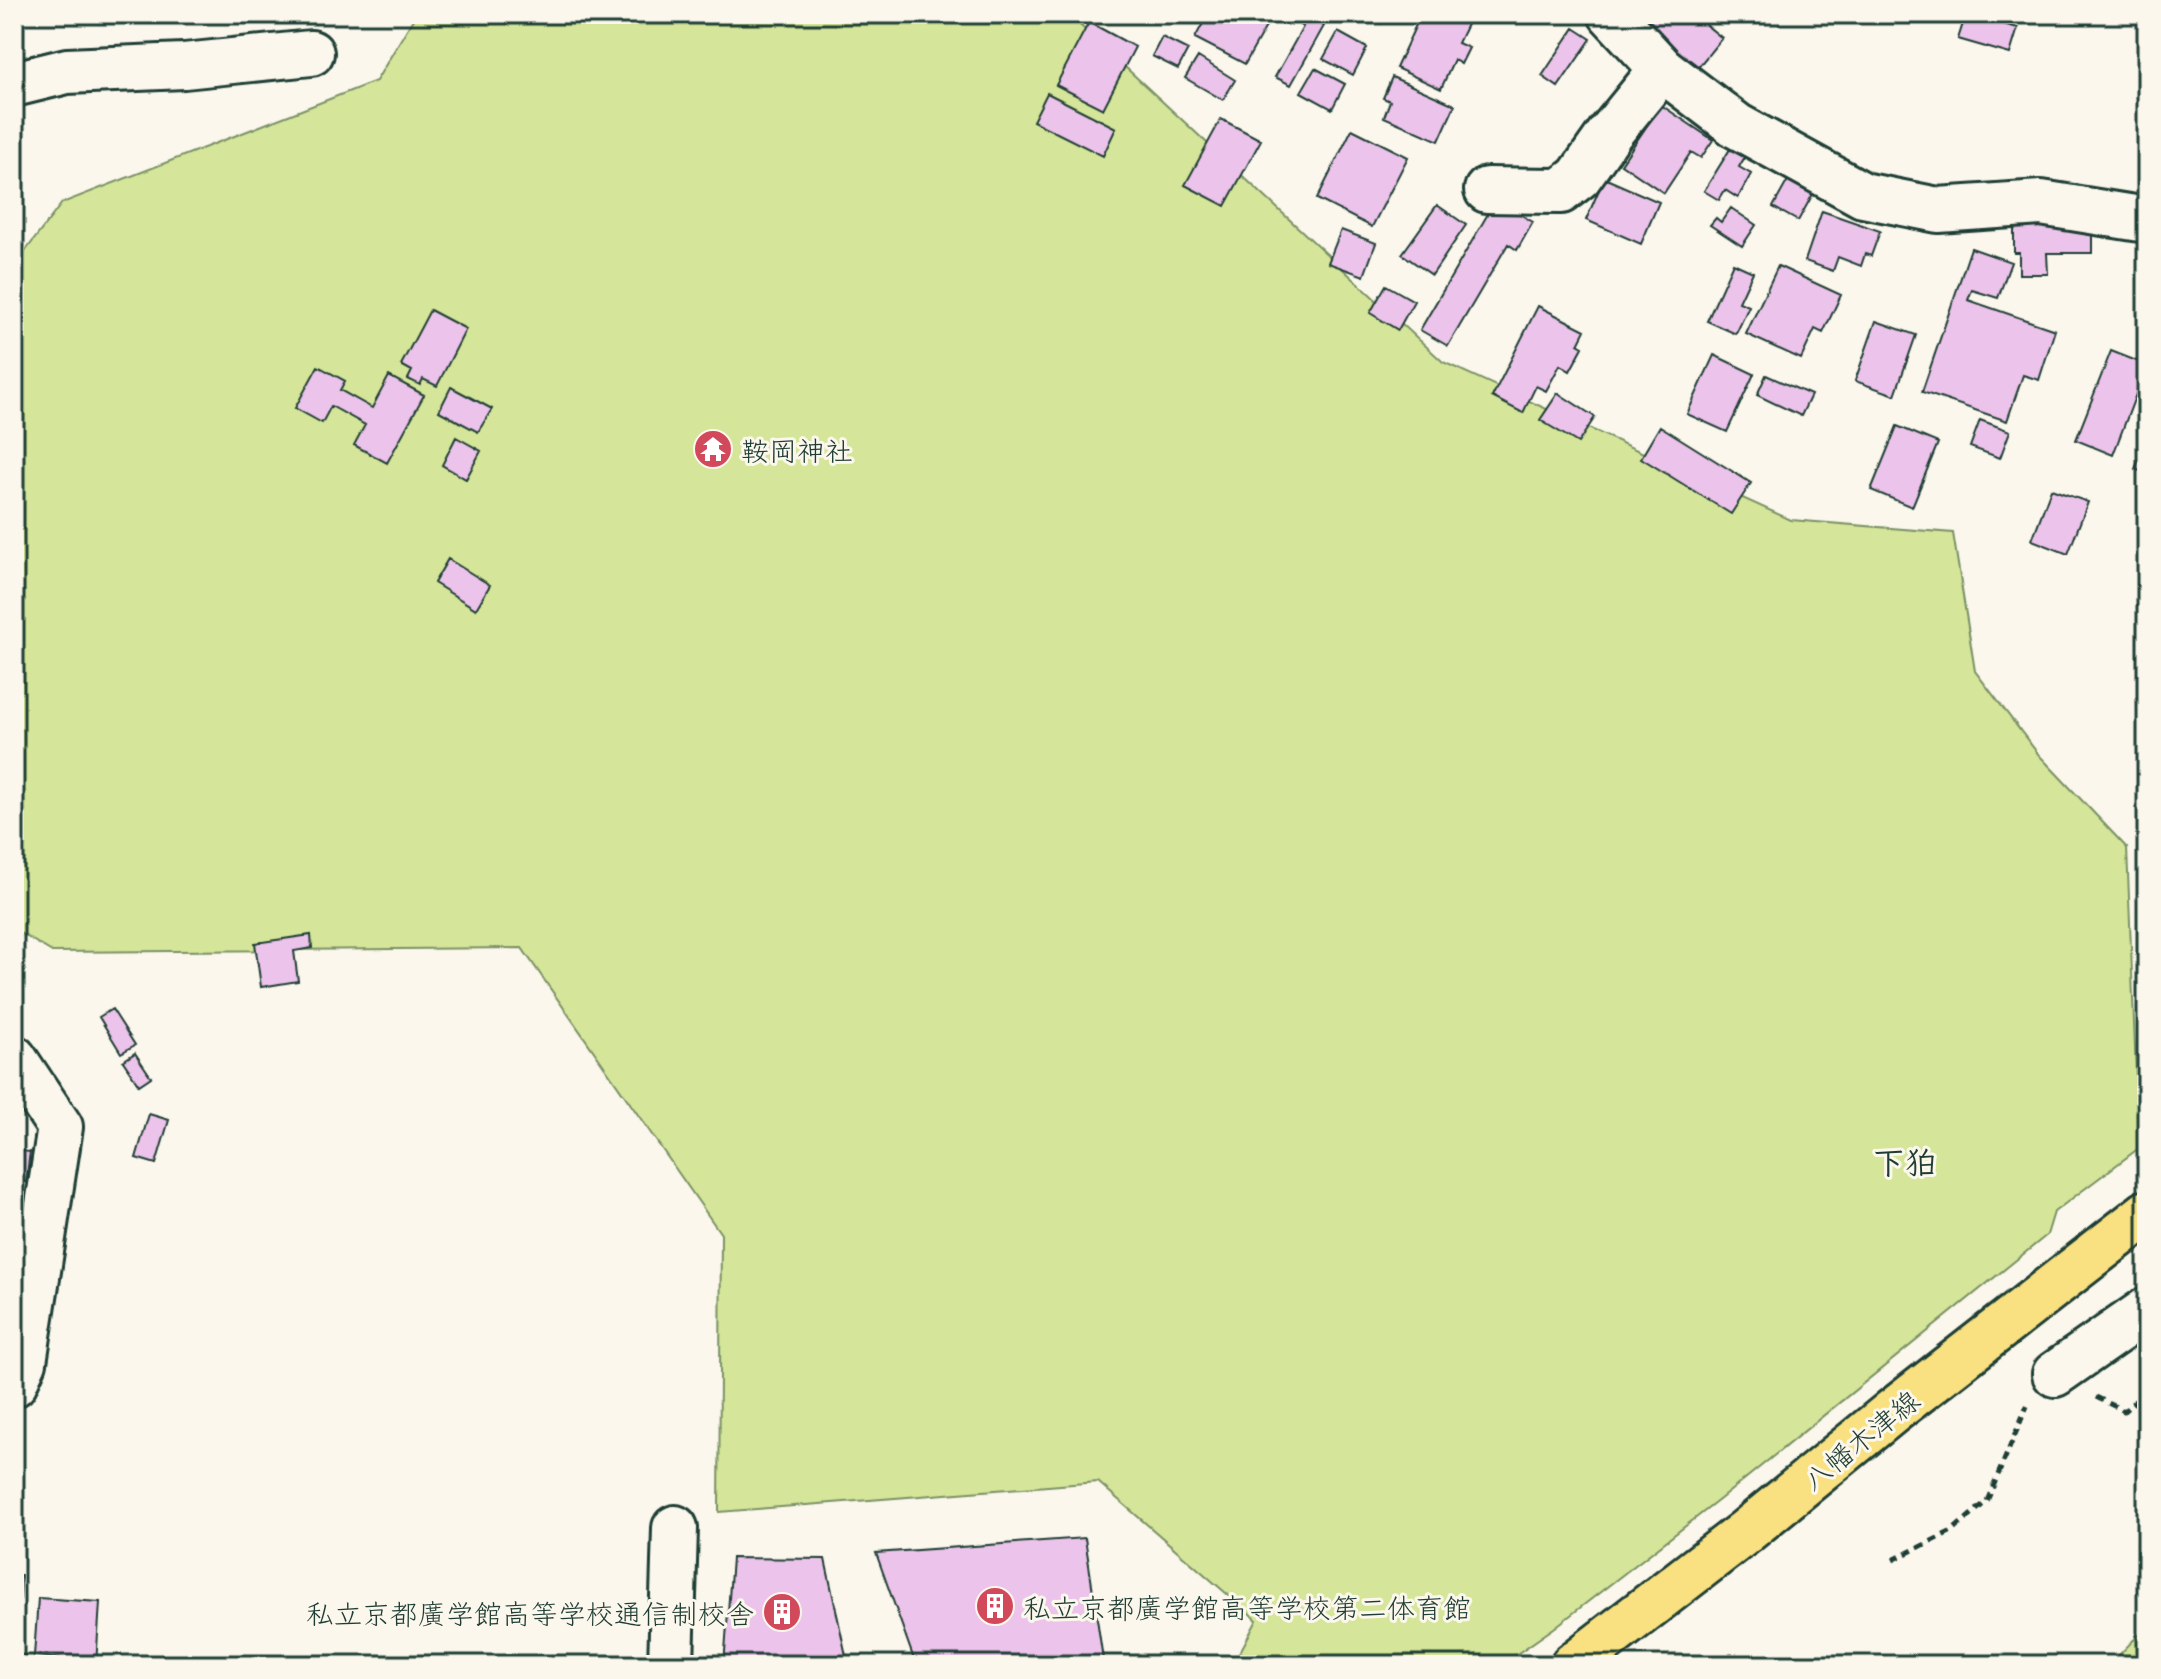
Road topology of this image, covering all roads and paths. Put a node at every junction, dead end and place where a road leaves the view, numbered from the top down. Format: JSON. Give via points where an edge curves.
{"nodes":[{"id":1,"x":1611,"y":14,"type":"edge"},
{"id":2,"x":311,"y":53,"type":"dead end"},
{"id":3,"x":1662,"y":69,"type":"junction"},
{"id":4,"x":14,"y":84,"type":"edge"},
{"id":5,"x":1487,"y":190,"type":"dead end"},
{"id":6,"x":2147,"y":220,"type":"edge"},
{"id":7,"x":14,"y":1058,"type":"edge"},
{"id":8,"x":2147,"y":1213,"type":"edge"},
{"id":9,"x":2147,"y":1310,"type":"edge"},
{"id":10,"x":2055,"y":1374,"type":"junction"},
{"id":11,"x":14,"y":1384,"type":"edge"},
{"id":12,"x":2147,"y":1390,"type":"edge"},
{"id":13,"x":675,"y":1528,"type":"dead end"},
{"id":14,"x":1893,"y":1560,"type":"dead end"},
{"id":15,"x":671,"y":1665,"type":"edge"},
{"id":16,"x":1573,"y":1665,"type":"edge"}],
"edges":[{"from":1,"to":3,"type":"street"},
{"from":2,"to":4,"type":"street","via":[[67,71]]},
{"from":3,"to":5,"type":"street","via":[[1579,177],[1561,191]]},
{"from":3,"to":6,"type":"street","via":[[1737,126],[1863,195],[1938,210],[2041,203]]},
{"from":7,"to":11,"type":"street","via":[[60,1127],[24,1362]]},
{"from":8,"to":16,"type":"main road","name":"八幡木津線"},
{"from":9,"to":10,"type":"street"},
{"from":10,"to":12,"type":"path","via":[[2124,1411]]},
{"from":10,"to":14,"type":"path","via":[[2029,1402],[1987,1501],[1952,1531]]},
{"from":13,"to":15,"type":"street"}]}
